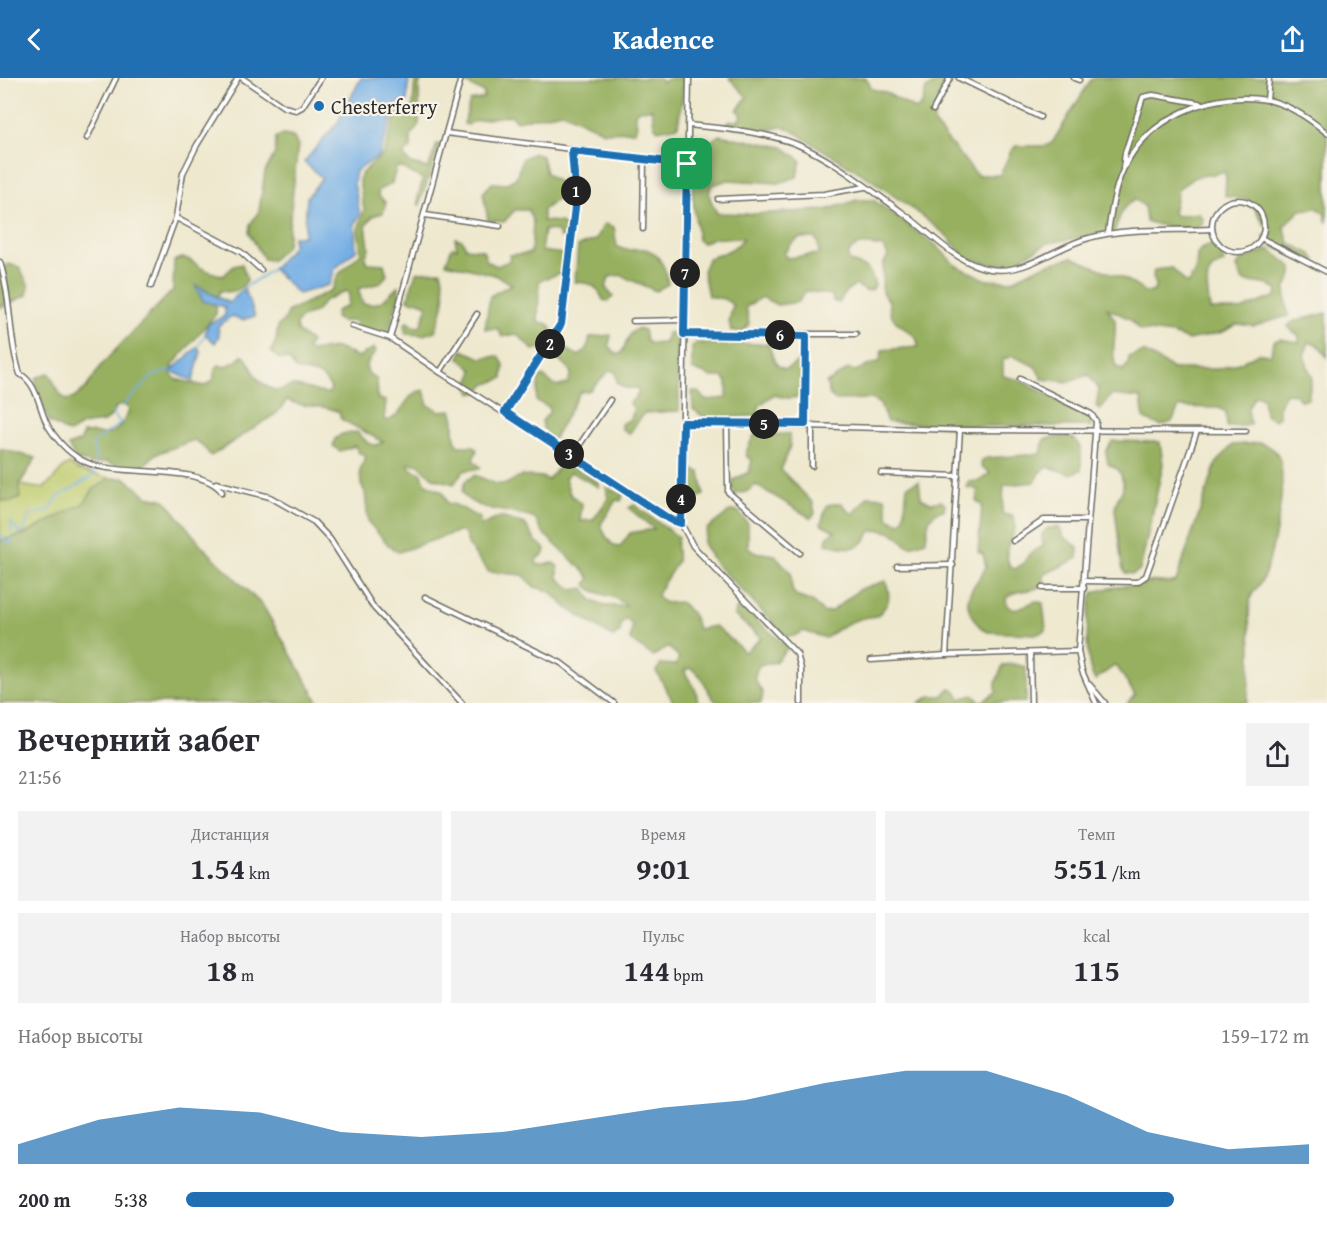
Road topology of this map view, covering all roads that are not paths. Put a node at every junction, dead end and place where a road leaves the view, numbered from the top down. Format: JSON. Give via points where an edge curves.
{"nodes":[{"id":1,"x":116,"y":78,"type":"edge"},
{"id":2,"x":240,"y":78,"type":"edge"},
{"id":3,"x":321,"y":78,"type":"edge"},
{"id":4,"x":461,"y":78,"type":"edge"},
{"id":5,"x":689,"y":78,"type":"edge"},
{"id":6,"x":950,"y":78,"type":"edge"},
{"id":7,"x":959,"y":78,"type":"edge"},
{"id":8,"x":1269,"y":78,"type":"edge"},
{"id":9,"x":1267,"y":100,"type":"junction"},
{"id":10,"x":1200,"y":104,"type":"junction"},
{"id":11,"x":933,"y":110,"type":"dead end"},
{"id":12,"x":1040,"y":117,"type":"dead end"},
{"id":13,"x":688,"y":125,"type":"junction"},
{"id":14,"x":446,"y":133,"type":"junction"},
{"id":15,"x":1327,"y":133,"type":"edge"},
{"id":16,"x":87,"y":138,"type":"dead end"},
{"id":17,"x":572,"y":151,"type":"junction"},
{"id":18,"x":644,"y":160,"type":"junction"},
{"id":19,"x":687,"y":164,"type":"junction"},
{"id":20,"x":1123,"y":169,"type":"junction"},
{"id":21,"x":866,"y":187,"type":"junction"},
{"id":22,"x":718,"y":199,"type":"dead end"},
{"id":23,"x":425,"y":215,"type":"junction"},
{"id":24,"x":176,"y":218,"type":"junction"},
{"id":25,"x":500,"y":226,"type":"dead end"},
{"id":26,"x":643,"y":229,"type":"dead end"},
{"id":27,"x":1212,"y":229,"type":"junction"},
{"id":28,"x":1108,"y":233,"type":"junction"},
{"id":29,"x":1261,"y":238,"type":"junction"},
{"id":30,"x":0,"y":262,"type":"edge"},
{"id":31,"x":261,"y":270,"type":"dead end"},
{"id":32,"x":1327,"y":272,"type":"edge"},
{"id":33,"x":152,"y":286,"type":"dead end"},
{"id":34,"x":477,"y":314,"type":"dead end"},
{"id":35,"x":633,"y":321,"type":"dead end"},
{"id":36,"x":684,"y":321,"type":"junction"},
{"id":37,"x":352,"y":326,"type":"dead end"},
{"id":38,"x":684,"y":334,"type":"junction"},
{"id":39,"x":856,"y":334,"type":"dead end"},
{"id":40,"x":806,"y":336,"type":"junction"},
{"id":41,"x":390,"y":338,"type":"junction"},
{"id":42,"x":440,"y":372,"type":"junction"},
{"id":43,"x":1020,"y":379,"type":"dead end"},
{"id":44,"x":610,"y":400,"type":"dead end"},
{"id":45,"x":505,"y":412,"type":"junction"},
{"id":46,"x":683,"y":423,"type":"junction"},
{"id":47,"x":727,"y":424,"type":"junction"},
{"id":48,"x":805,"y":424,"type":"junction"},
{"id":49,"x":812,"y":425,"type":"junction"},
{"id":50,"x":960,"y":429,"type":"junction"},
{"id":51,"x":1096,"y":430,"type":"junction"},
{"id":52,"x":1197,"y":431,"type":"junction"},
{"id":53,"x":1246,"y":431,"type":"dead end"},
{"id":54,"x":572,"y":456,"type":"junction"},
{"id":55,"x":812,"y":466,"type":"dead end"},
{"id":56,"x":881,"y":473,"type":"dead end"},
{"id":57,"x":958,"y":476,"type":"junction"},
{"id":58,"x":215,"y":483,"type":"junction"},
{"id":59,"x":222,"y":492,"type":"dead end"},
{"id":60,"x":1088,"y":520,"type":"junction"},
{"id":61,"x":681,"y":523,"type":"junction"},
{"id":62,"x":1013,"y":541,"type":"dead end"},
{"id":63,"x":800,"y":553,"type":"dead end"},
{"id":64,"x":953,"y":565,"type":"junction"},
{"id":65,"x":897,"y":566,"type":"dead end"},
{"id":66,"x":1084,"y":581,"type":"junction"},
{"id":67,"x":1042,"y":588,"type":"dead end"},
{"id":68,"x":1084,"y":588,"type":"junction"},
{"id":69,"x":425,"y":597,"type":"dead end"},
{"id":70,"x":1078,"y":651,"type":"junction"},
{"id":71,"x":1030,"y":654,"type":"junction"},
{"id":72,"x":946,"y":655,"type":"junction"},
{"id":73,"x":871,"y":660,"type":"dead end"},
{"id":74,"x":1089,"y":684,"type":"junction"},
{"id":75,"x":462,"y":703,"type":"edge"},
{"id":76,"x":614,"y":703,"type":"edge"},
{"id":77,"x":801,"y":703,"type":"edge"},
{"id":78,"x":1031,"y":703,"type":"edge"},
{"id":79,"x":1096,"y":703,"type":"edge"},
{"id":80,"x":1105,"y":703,"type":"edge"}],
"edges":[{"from":1,"to":16,"type":"street"},
{"from":2,"to":3,"type":"street","via":[[284,107],[296,110]]},
{"from":2,"to":24,"type":"street","via":[[214,115],[183,173]]},
{"from":4,"to":14,"type":"street"},
{"from":5,"to":13,"type":"street"},
{"from":6,"to":11,"type":"street"},
{"from":7,"to":12,"type":"street"},
{"from":8,"to":9,"type":"street"},
{"from":9,"to":10,"type":"street"},
{"from":9,"to":15,"type":"street","via":[[1306,117]]},
{"from":10,"to":20,"type":"street","via":[[1159,126]]},
{"from":10,"to":20,"type":"street","via":[[1153,95],[1143,97]]},
{"from":13,"to":19,"type":"street"},
{"from":13,"to":21,"type":"street","via":[[744,131],[797,145]]},
{"from":14,"to":17,"type":"street"},
{"from":14,"to":23,"type":"street"},
{"from":17,"to":18,"type":"street"},
{"from":17,"to":45,"type":"street","via":[[576,199],[561,324]]},
{"from":18,"to":19,"type":"street"},
{"from":18,"to":26,"type":"street"},
{"from":19,"to":36,"type":"street"},
{"from":20,"to":28,"type":"street"},
{"from":21,"to":22,"type":"street","via":[[824,194]]},
{"from":21,"to":28,"type":"street","via":[[958,256],[992,270],[1015,268]]},
{"from":23,"to":25,"type":"street"},
{"from":23,"to":41,"type":"street"},
{"from":24,"to":31,"type":"street","via":[[241,252]]},
{"from":24,"to":33,"type":"street"},
{"from":27,"to":28,"type":"street"},
{"from":27,"to":29,"type":"street","via":[[1220,245],[1234,252],[1250,250]]},
{"from":27,"to":29,"type":"street","via":[[1221,207],[1228,202],[1246,201],[1263,220]]},
{"from":29,"to":32,"type":"street"},
{"from":30,"to":58,"type":"street","via":[[12,349],[20,374],[36,394],[48,425],[72,455],[91,465],[188,476]]},
{"from":34,"to":42,"type":"street"},
{"from":35,"to":36,"type":"street"},
{"from":36,"to":38,"type":"street"},
{"from":37,"to":41,"type":"street"},
{"from":38,"to":40,"type":"street"},
{"from":38,"to":46,"type":"street"},
{"from":39,"to":40,"type":"street"},
{"from":40,"to":48,"type":"street"},
{"from":41,"to":42,"type":"street"},
{"from":42,"to":45,"type":"street"},
{"from":43,"to":51,"type":"street","via":[[1091,414]]},
{"from":44,"to":54,"type":"street"},
{"from":45,"to":54,"type":"street"},
{"from":46,"to":47,"type":"street"},
{"from":46,"to":61,"type":"street"},
{"from":47,"to":48,"type":"street"},
{"from":47,"to":63,"type":"street","via":[[728,492]]},
{"from":48,"to":49,"type":"street"},
{"from":49,"to":50,"type":"street"},
{"from":49,"to":55,"type":"street"},
{"from":50,"to":51,"type":"street"},
{"from":50,"to":57,"type":"street"},
{"from":51,"to":52,"type":"street"},
{"from":51,"to":60,"type":"street"},
{"from":52,"to":53,"type":"street"},
{"from":52,"to":66,"type":"street","via":[[1146,576],[1137,582]]},
{"from":54,"to":61,"type":"street"},
{"from":56,"to":57,"type":"street"},
{"from":57,"to":64,"type":"street"},
{"from":58,"to":59,"type":"street"},
{"from":58,"to":75,"type":"street","via":[[270,497],[314,522],[330,539],[374,608]]},
{"from":60,"to":62,"type":"street","via":[[1044,520]]},
{"from":60,"to":66,"type":"street"},
{"from":61,"to":77,"type":"street","via":[[693,546],[797,654]]},
{"from":64,"to":65,"type":"street"},
{"from":64,"to":72,"type":"street"},
{"from":66,"to":68,"type":"street"},
{"from":67,"to":68,"type":"street"},
{"from":68,"to":70,"type":"street"},
{"from":69,"to":76,"type":"street","via":[[561,663]]},
{"from":70,"to":71,"type":"street"},
{"from":70,"to":74,"type":"street"},
{"from":71,"to":72,"type":"street"},
{"from":71,"to":78,"type":"street"},
{"from":72,"to":73,"type":"street"},
{"from":74,"to":79,"type":"street"},
{"from":74,"to":80,"type":"street"}]}
